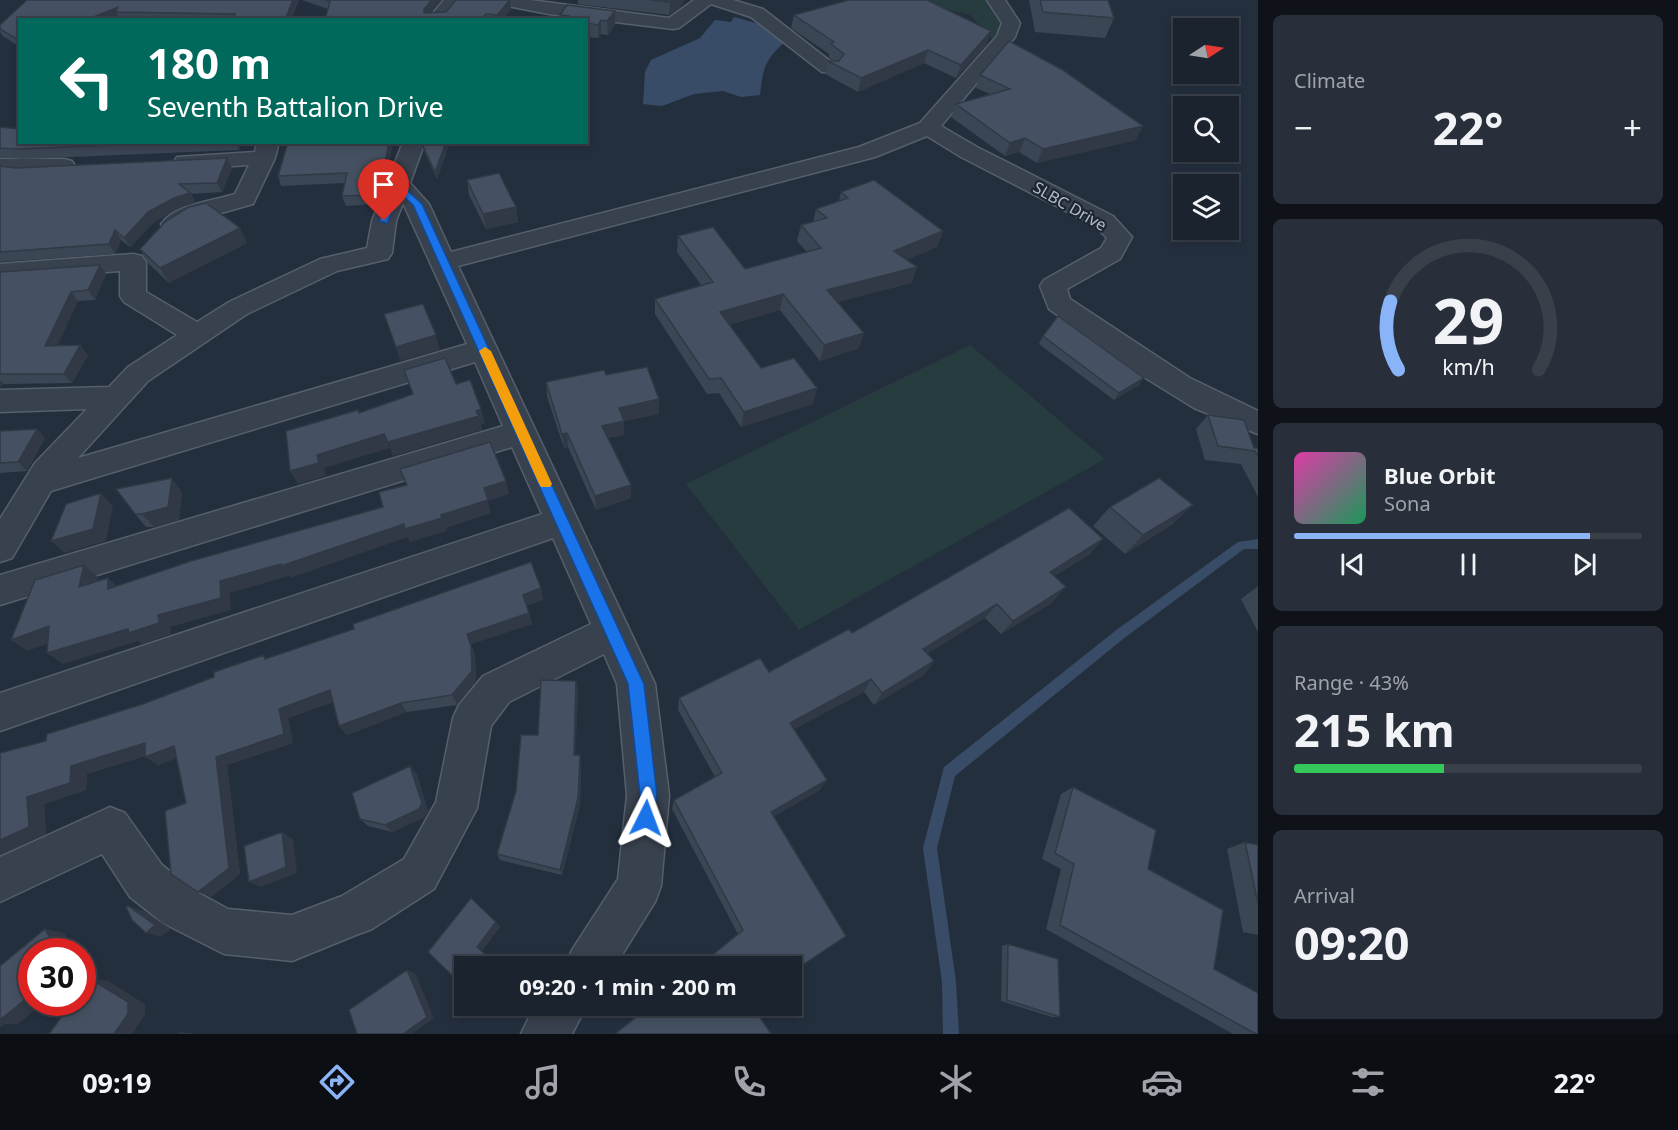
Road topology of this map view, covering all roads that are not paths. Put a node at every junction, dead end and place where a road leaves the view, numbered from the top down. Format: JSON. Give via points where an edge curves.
{"nodes":[{"id":1,"x":453,"y":0,"type":"edge"},
{"id":2,"x":503,"y":0,"type":"edge"},
{"id":3,"x":705,"y":0,"type":"edge"},
{"id":4,"x":714,"y":0,"type":"edge"},
{"id":5,"x":996,"y":0,"type":"edge"},
{"id":6,"x":548,"y":9,"type":"edge"},
{"id":7,"x":438,"y":18,"type":"edge"},
{"id":8,"x":829,"y":68,"type":"edge"},
{"id":9,"x":928,"y":128,"type":"junction"},
{"id":10,"x":413,"y":144,"type":"edge"},
{"id":11,"x":266,"y":150,"type":"edge"},
{"id":12,"x":160,"y":163,"type":"edge"},
{"id":13,"x":0,"y":166,"type":"edge"},
{"id":14,"x":80,"y":166,"type":"edge"},
{"id":15,"x":399,"y":186,"type":"junction"},
{"id":16,"x":146,"y":248,"type":"junction"},
{"id":17,"x":443,"y":262,"type":"junction"},
{"id":18,"x":0,"y":272,"type":"edge"},
{"id":19,"x":198,"y":335,"type":"junction"},
{"id":20,"x":484,"y":349,"type":"junction"},
{"id":21,"x":117,"y":397,"type":"junction"},
{"id":22,"x":0,"y":401,"type":"edge"},
{"id":23,"x":1258,"y":423,"type":"edge"},
{"id":24,"x":522,"y":432,"type":"junction"},
{"id":25,"x":40,"y":482,"type":"junction"},
{"id":26,"x":562,"y":521,"type":"junction"},
{"id":27,"x":0,"y":548,"type":"edge"},
{"id":28,"x":0,"y":590,"type":"edge"},
{"id":29,"x":613,"y":631,"type":"junction"},
{"id":30,"x":0,"y":712,"type":"edge"},
{"id":31,"x":0,"y":880,"type":"edge"},
{"id":32,"x":594,"y":956,"type":"edge"},
{"id":33,"x":556,"y":1016,"type":"edge"},
{"id":34,"x":545,"y":1034,"type":"edge"}],
"edges":[{"from":1,"to":7,"type":"street"},
{"from":2,"to":6,"type":"street"},
{"from":3,"to":6,"type":"street","via":[[673,24]]},
{"from":4,"to":8,"type":"street","via":[[757,12]]},
{"from":5,"to":9,"type":"street","via":[[1011,24],[1006,38]]},
{"from":9,"to":17,"type":"street","via":[[867,152]]},
{"from":9,"to":23,"type":"street","name":"SLBC Drive","via":[[1104,221],[1120,237],[1111,253],[1053,286],[1058,303],[1162,375],[1235,415]]},
{"from":10,"to":15,"type":"street"},
{"from":11,"to":12,"type":"street"},
{"from":11,"to":16,"type":"street","via":[[245,199],[188,215],[164,229]]},
{"from":13,"to":14,"type":"street"},
{"from":15,"to":17,"type":"street","via":[[417,204]]},
{"from":15,"to":19,"type":"street","via":[[384,221],[379,253],[329,265],[238,308]]},
{"from":16,"to":18,"type":"street"},
{"from":16,"to":19,"type":"street","via":[[133,296]]},
{"from":17,"to":20,"type":"street"},
{"from":19,"to":21,"type":"street","via":[[138,374]]},
{"from":20,"to":24,"type":"street"},
{"from":20,"to":25,"type":"street"},
{"from":21,"to":22,"type":"street"},
{"from":21,"to":25,"type":"street"},
{"from":24,"to":26,"type":"street"},
{"from":24,"to":28,"type":"street"},
{"from":25,"to":27,"type":"street"},
{"from":26,"to":29,"type":"street"},
{"from":26,"to":30,"type":"street"},
{"from":29,"to":31,"type":"street","via":[[496,690],[473,718],[456,808],[419,874],[356,914],[292,938],[224,931],[179,907],[146,881],[110,828]]},
{"from":29,"to":32,"type":"street","via":[[636,684],[648,795],[639,886]]},
{"from":33,"to":34,"type":"street"}]}
